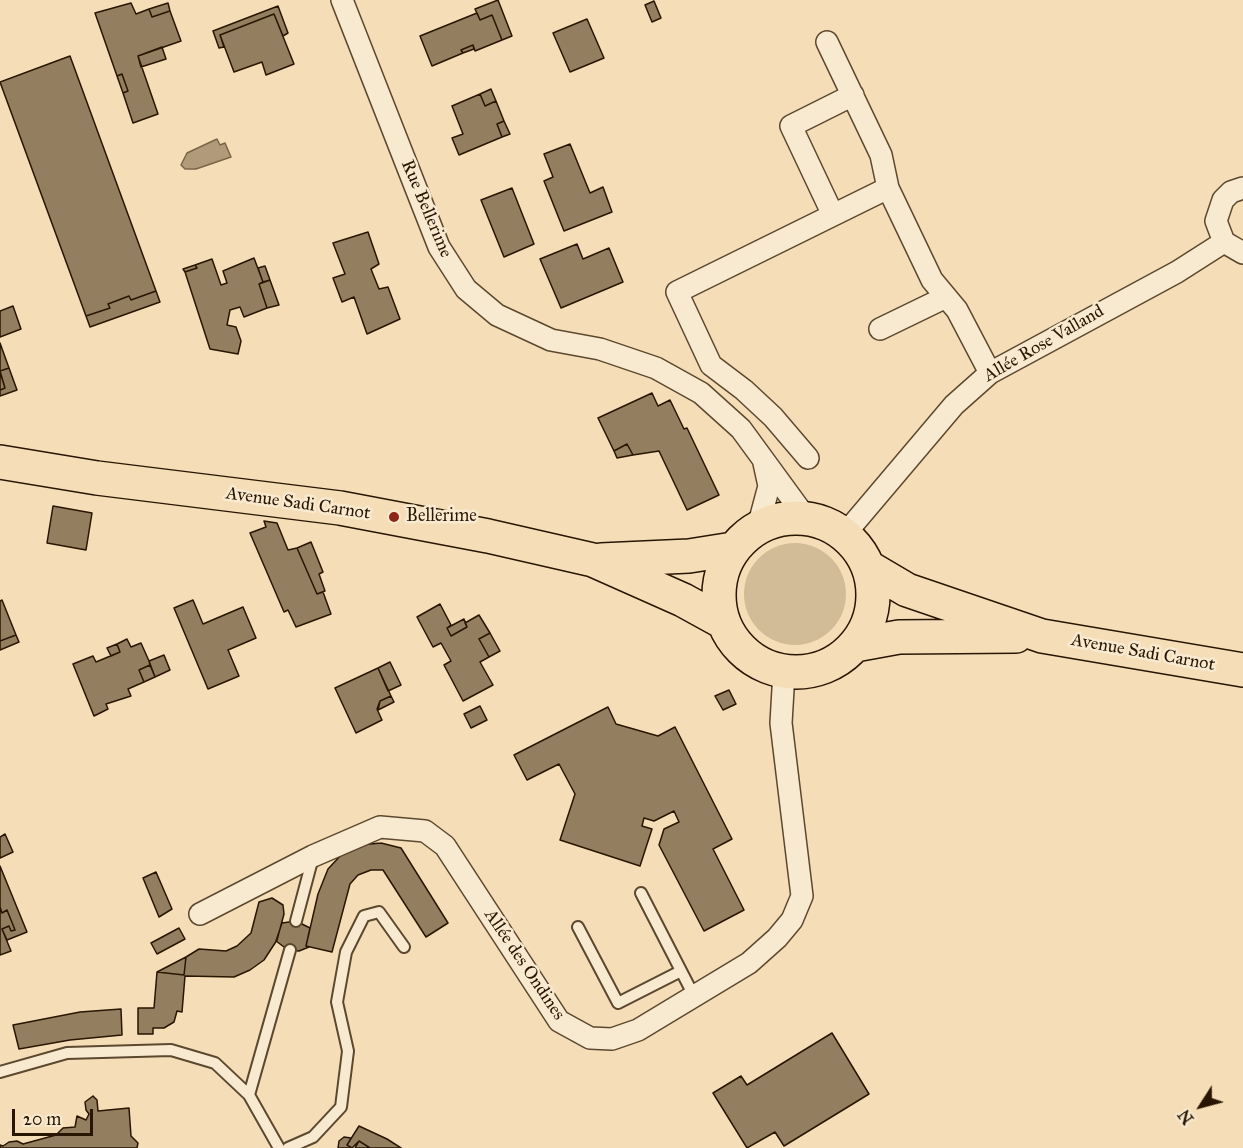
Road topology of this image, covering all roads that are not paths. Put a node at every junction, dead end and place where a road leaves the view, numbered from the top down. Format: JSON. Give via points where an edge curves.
{"nodes":[{"id":1,"x":342,"y":0,"type":"edge"},
{"id":2,"x":827,"y":42,"type":"dead end"},
{"id":3,"x":853,"y":96,"type":"junction"},
{"id":4,"x":888,"y":188,"type":"junction"},
{"id":5,"x":1243,"y":188,"type":"edge"},
{"id":6,"x":833,"y":215,"type":"junction"},
{"id":7,"x":1224,"y":242,"type":"junction"},
{"id":8,"x":1243,"y":253,"type":"edge"},
{"id":9,"x":946,"y":297,"type":"junction"},
{"id":10,"x":880,"y":329,"type":"dead end"},
{"id":11,"x":990,"y":373,"type":"junction"},
{"id":12,"x":808,"y":458,"type":"dead end"},
{"id":13,"x":763,"y":460,"type":"junction"},
{"id":14,"x":0,"y":462,"type":"edge"},
{"id":15,"x":806,"y":518,"type":"junction"},
{"id":16,"x":758,"y":527,"type":"junction"},
{"id":17,"x":844,"y":535,"type":"junction"},
{"id":18,"x":733,"y":549,"type":"junction"},
{"id":19,"x":593,"y":560,"type":"junction"},
{"id":20,"x":868,"y":567,"type":"junction"},
{"id":21,"x":723,"y":622,"type":"junction"},
{"id":22,"x":1042,"y":636,"type":"junction"},
{"id":23,"x":855,"y":645,"type":"junction"},
{"id":24,"x":1243,"y":670,"type":"edge"},
{"id":25,"x":784,"y":672,"type":"junction"},
{"id":26,"x":313,"y":856,"type":"junction"},
{"id":27,"x":641,"y":893,"type":"dead end"},
{"id":28,"x":200,"y":914,"type":"dead end"},
{"id":29,"x":296,"y":921,"type":"dead end"},
{"id":30,"x":578,"y":927,"type":"dead end"},
{"id":31,"x":404,"y":947,"type":"dead end"},
{"id":32,"x":290,"y":950,"type":"dead end"},
{"id":33,"x":681,"y":971,"type":"junction"},
{"id":34,"x":694,"y":996,"type":"junction"},
{"id":35,"x":0,"y":1072,"type":"edge"},
{"id":36,"x":249,"y":1095,"type":"junction"},
{"id":37,"x":279,"y":1148,"type":"edge"},
{"id":38,"x":288,"y":1148,"type":"edge"}],
"edges":[{"from":1,"to":13,"type":"street","name":"Rue Bellerime","via":[[439,247],[466,289],[497,315],[551,340],[600,349],[656,368],[701,393],[741,429]]},
{"from":2,"to":3,"type":"street"},
{"from":3,"to":4,"type":"street","via":[[881,155]]},
{"from":3,"to":6,"type":"street","via":[[791,126]]},
{"from":4,"to":6,"type":"street"},
{"from":4,"to":9,"type":"street","via":[[932,280]]},
{"from":5,"to":7,"type":"street","via":[[1231,192],[1218,210],[1216,221]]},
{"from":6,"to":12,"type":"street","via":[[677,292],[711,365],[773,417]]},
{"from":7,"to":8,"type":"street"},
{"from":7,"to":11,"type":"street","name":"Allée Rose Valland"},
{"from":9,"to":10,"type":"street"},
{"from":9,"to":11,"type":"street","via":[[957,310]]},
{"from":11,"to":17,"type":"street","name":"Allée Rose Valland","via":[[954,405]]},
{"from":13,"to":15,"type":"street","name":"Rue Bellerime"},
{"from":13,"to":16,"type":"street","name":"Rue Bellerime","via":[[769,486]]},
{"from":14,"to":19,"type":"main road","name":"Avenue Sadi Carnot","via":[[350,510]]},
{"from":15,"to":16,"type":"main road","via":[[781,519]]},
{"from":15,"to":17,"type":"main road"},
{"from":16,"to":18,"type":"main road"},
{"from":17,"to":20,"type":"main road"},
{"from":18,"to":19,"type":"main road","name":"Avenue Sadi Carnot","via":[[689,556]]},
{"from":18,"to":21,"type":"main road","via":[[719,585]]},
{"from":19,"to":21,"type":"main road","name":"Avenue Sadi Carnot"},
{"from":20,"to":22,"type":"main road","name":"Avenue Sadi Carnot","via":[[907,590]]},
{"from":20,"to":23,"type":"main road","via":[[872,608]]},
{"from":21,"to":25,"type":"main road","via":[[747,655]]},
{"from":22,"to":23,"type":"main road","name":"Avenue Sadi Carnot","via":[[899,637]]},
{"from":22,"to":24,"type":"main road","name":"Avenue Sadi Carnot"},
{"from":23,"to":25,"type":"main road","via":[[823,668]]},
{"from":25,"to":34,"type":"street","name":"Allée des Ondines","via":[[781,723],[802,896],[792,920],[777,938],[749,963]]},
{"from":26,"to":28,"type":"street","name":"Allée des Ondines"},
{"from":26,"to":29,"type":"lane"},
{"from":26,"to":34,"type":"street","name":"Allée des Ondines","via":[[380,827],[425,831],[445,846],[559,1021],[590,1038],[612,1039],[638,1030]]},
{"from":27,"to":33,"type":"lane"},
{"from":30,"to":33,"type":"lane","via":[[618,1003]]},
{"from":31,"to":38,"type":"lane","via":[[379,912],[364,916],[346,952],[338,1002],[348,1052],[341,1107],[313,1137]]},
{"from":32,"to":36,"type":"lane"},
{"from":33,"to":34,"type":"lane"},
{"from":35,"to":36,"type":"lane","via":[[67,1053],[171,1050],[215,1063]]},
{"from":36,"to":37,"type":"lane"}]}
